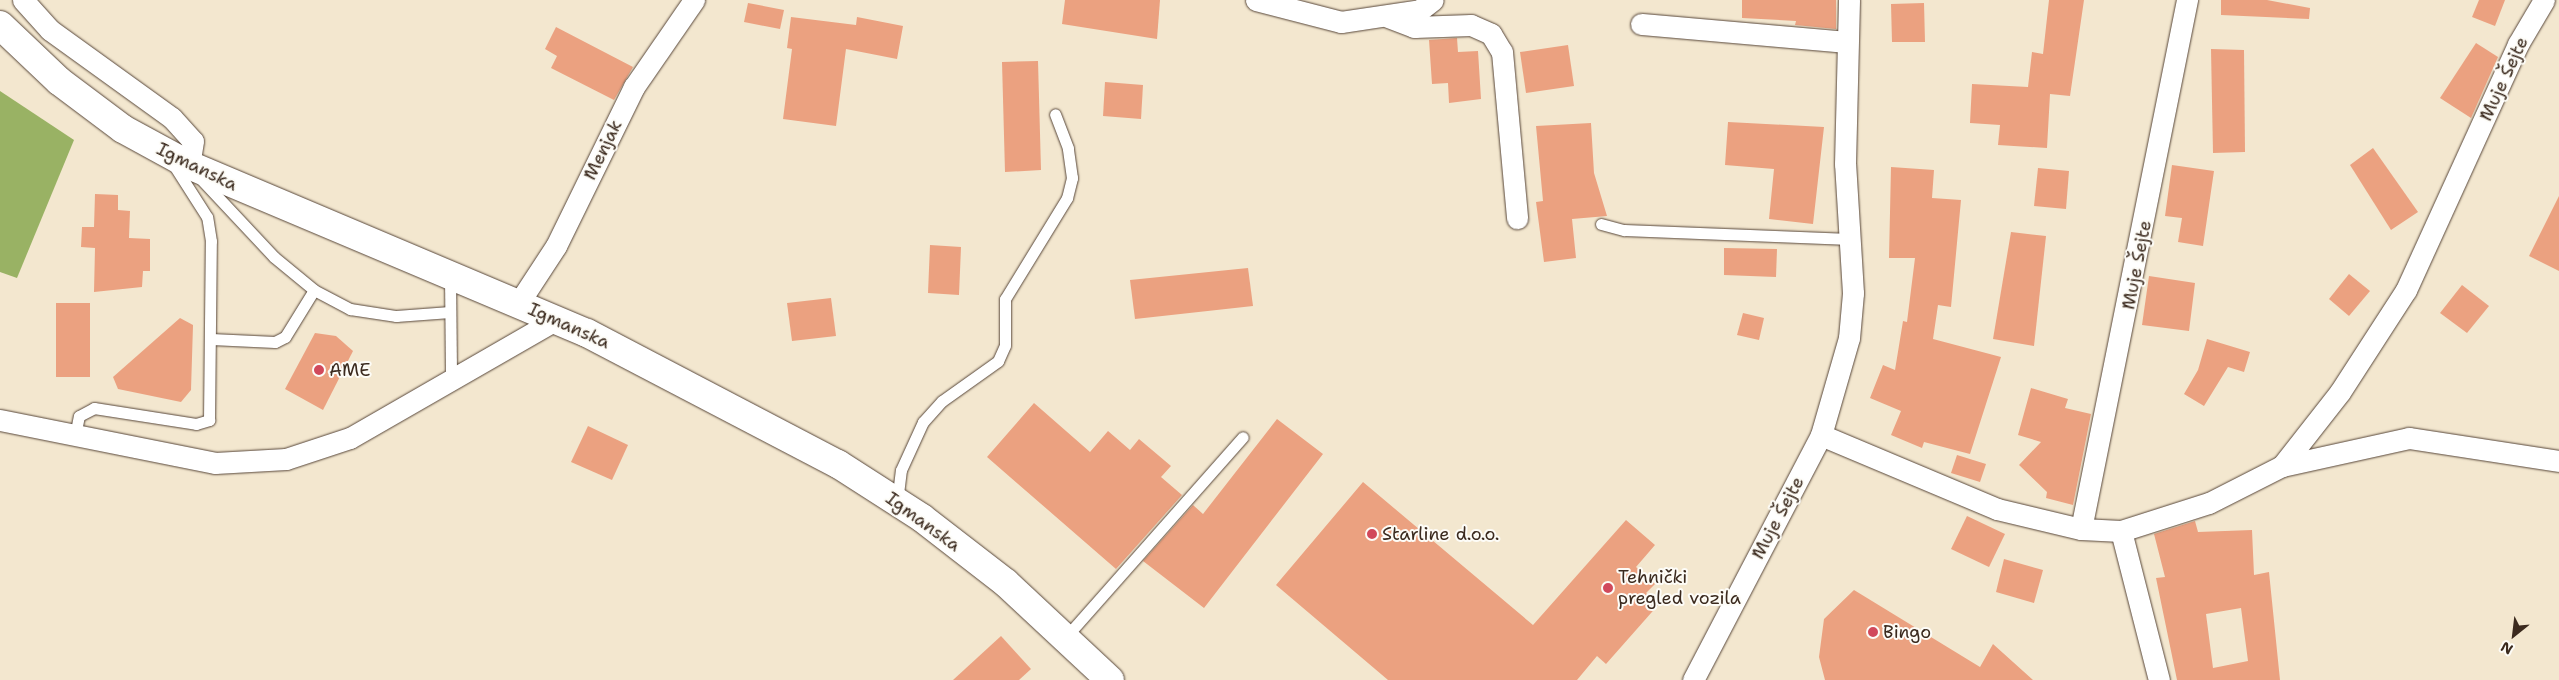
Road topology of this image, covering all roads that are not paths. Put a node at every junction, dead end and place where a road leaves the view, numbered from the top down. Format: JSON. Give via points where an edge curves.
{"nodes":[{"id":1,"x":23,"y":0,"type":"edge"},
{"id":2,"x":694,"y":0,"type":"edge"},
{"id":3,"x":1256,"y":0,"type":"edge"},
{"id":4,"x":1433,"y":0,"type":"edge"},
{"id":5,"x":1849,"y":0,"type":"edge"},
{"id":6,"x":2187,"y":0,"type":"edge"},
{"id":7,"x":2544,"y":0,"type":"edge"},
{"id":8,"x":1388,"y":17,"type":"junction"},
{"id":9,"x":1641,"y":24,"type":"dead end"},
{"id":10,"x":0,"y":25,"type":"edge"},
{"id":11,"x":1846,"y":42,"type":"junction"},
{"id":12,"x":1055,"y":114,"type":"dead end"},
{"id":13,"x":149,"y":144,"type":"junction"},
{"id":14,"x":189,"y":165,"type":"junction"},
{"id":15,"x":1517,"y":218,"type":"dead end"},
{"id":16,"x":1601,"y":224,"type":"dead end"},
{"id":17,"x":1850,"y":239,"type":"junction"},
{"id":18,"x":450,"y":277,"type":"junction"},
{"id":19,"x":314,"y":290,"type":"junction"},
{"id":20,"x":518,"y":304,"type":"junction"},
{"id":21,"x":450,"y":312,"type":"junction"},
{"id":22,"x":555,"y":320,"type":"junction"},
{"id":23,"x":211,"y":339,"type":"junction"},
{"id":24,"x":451,"y":381,"type":"junction"},
{"id":25,"x":0,"y":420,"type":"edge"},
{"id":26,"x":1821,"y":435,"type":"junction"},
{"id":27,"x":75,"y":436,"type":"junction"},
{"id":28,"x":1243,"y":437,"type":"dead end"},
{"id":29,"x":2559,"y":460,"type":"edge"},
{"id":30,"x":2282,"y":466,"type":"junction"},
{"id":31,"x":897,"y":502,"type":"junction"},
{"id":32,"x":2081,"y":528,"type":"junction"},
{"id":33,"x":2121,"y":531,"type":"junction"},
{"id":34,"x":1065,"y":638,"type":"junction"},
{"id":35,"x":1110,"y":680,"type":"edge"},
{"id":36,"x":1693,"y":680,"type":"edge"},
{"id":37,"x":2158,"y":680,"type":"edge"}],
"edges":[{"from":1,"to":14,"type":"street","via":[[50,30],[172,118],[193,141]]},
{"from":2,"to":20,"type":"street","name":"Menjak","via":[[634,87],[556,246]]},
{"from":3,"to":8,"type":"street","via":[[1342,22]]},
{"from":4,"to":8,"type":"street","via":[[1420,10]]},
{"from":5,"to":11,"type":"street","name":"Muje Šejte"},
{"from":6,"to":32,"type":"street","name":"Muje Šejte"},
{"from":7,"to":30,"type":"street","name":"Muje Šejte","via":[[2518,44],[2406,290],[2340,392]]},
{"from":8,"to":15,"type":"street","via":[[1414,27],[1471,25],[1491,34],[1502,52]]},
{"from":9,"to":11,"type":"street"},
{"from":10,"to":13,"type":"main road","name":"Igmanska","via":[[59,81]]},
{"from":11,"to":17,"type":"street","name":"Muje Šejte"},
{"from":12,"to":31,"type":"lane","via":[[1069,155],[1072,178],[1067,198],[1005,299],[1005,345],[998,361],[942,401],[923,422],[901,470]]},
{"from":13,"to":14,"type":"main road","name":"Igmanska"},
{"from":13,"to":23,"type":"lane","via":[[181,172],[207,217]]},
{"from":14,"to":18,"type":"main road","name":"Igmanska"},
{"from":14,"to":19,"type":"lane","via":[[274,257]]},
{"from":16,"to":17,"type":"lane","via":[[1624,230]]},
{"from":17,"to":26,"type":"street","name":"Muje Šejte","via":[[1853,293],[1849,338]]},
{"from":18,"to":20,"type":"main road","name":"Igmanska"},
{"from":18,"to":21,"type":"lane"},
{"from":19,"to":21,"type":"lane","via":[[350,309],[396,316]]},
{"from":19,"to":23,"type":"lane","via":[[285,337],[275,342]]},
{"from":20,"to":22,"type":"main road","name":"Igmanska"},
{"from":21,"to":24,"type":"lane"},
{"from":22,"to":24,"type":"street"},
{"from":22,"to":31,"type":"main road","name":"Igmanska","via":[[781,430]]},
{"from":23,"to":27,"type":"lane","via":[[212,409],[204,423],[94,408],[79,416]]},
{"from":24,"to":27,"type":"street","via":[[350,438],[286,459],[216,463]]},
{"from":25,"to":27,"type":"street"},
{"from":26,"to":32,"type":"street","name":"Muje Šejte","via":[[1996,510]]},
{"from":26,"to":36,"type":"street","name":"Muje Šejte"},
{"from":28,"to":34,"type":"lane"},
{"from":29,"to":30,"type":"street","name":"Muje Šejte","via":[[2409,438]]},
{"from":30,"to":33,"type":"street","name":"Muje Šejte","via":[[2208,503]]},
{"from":31,"to":34,"type":"main road","name":"Igmanska","via":[[1006,584]]},
{"from":32,"to":33,"type":"street","name":"Muje Šejte"},
{"from":33,"to":37,"type":"street"},
{"from":34,"to":35,"type":"main road","name":"Igmanska"}]}
